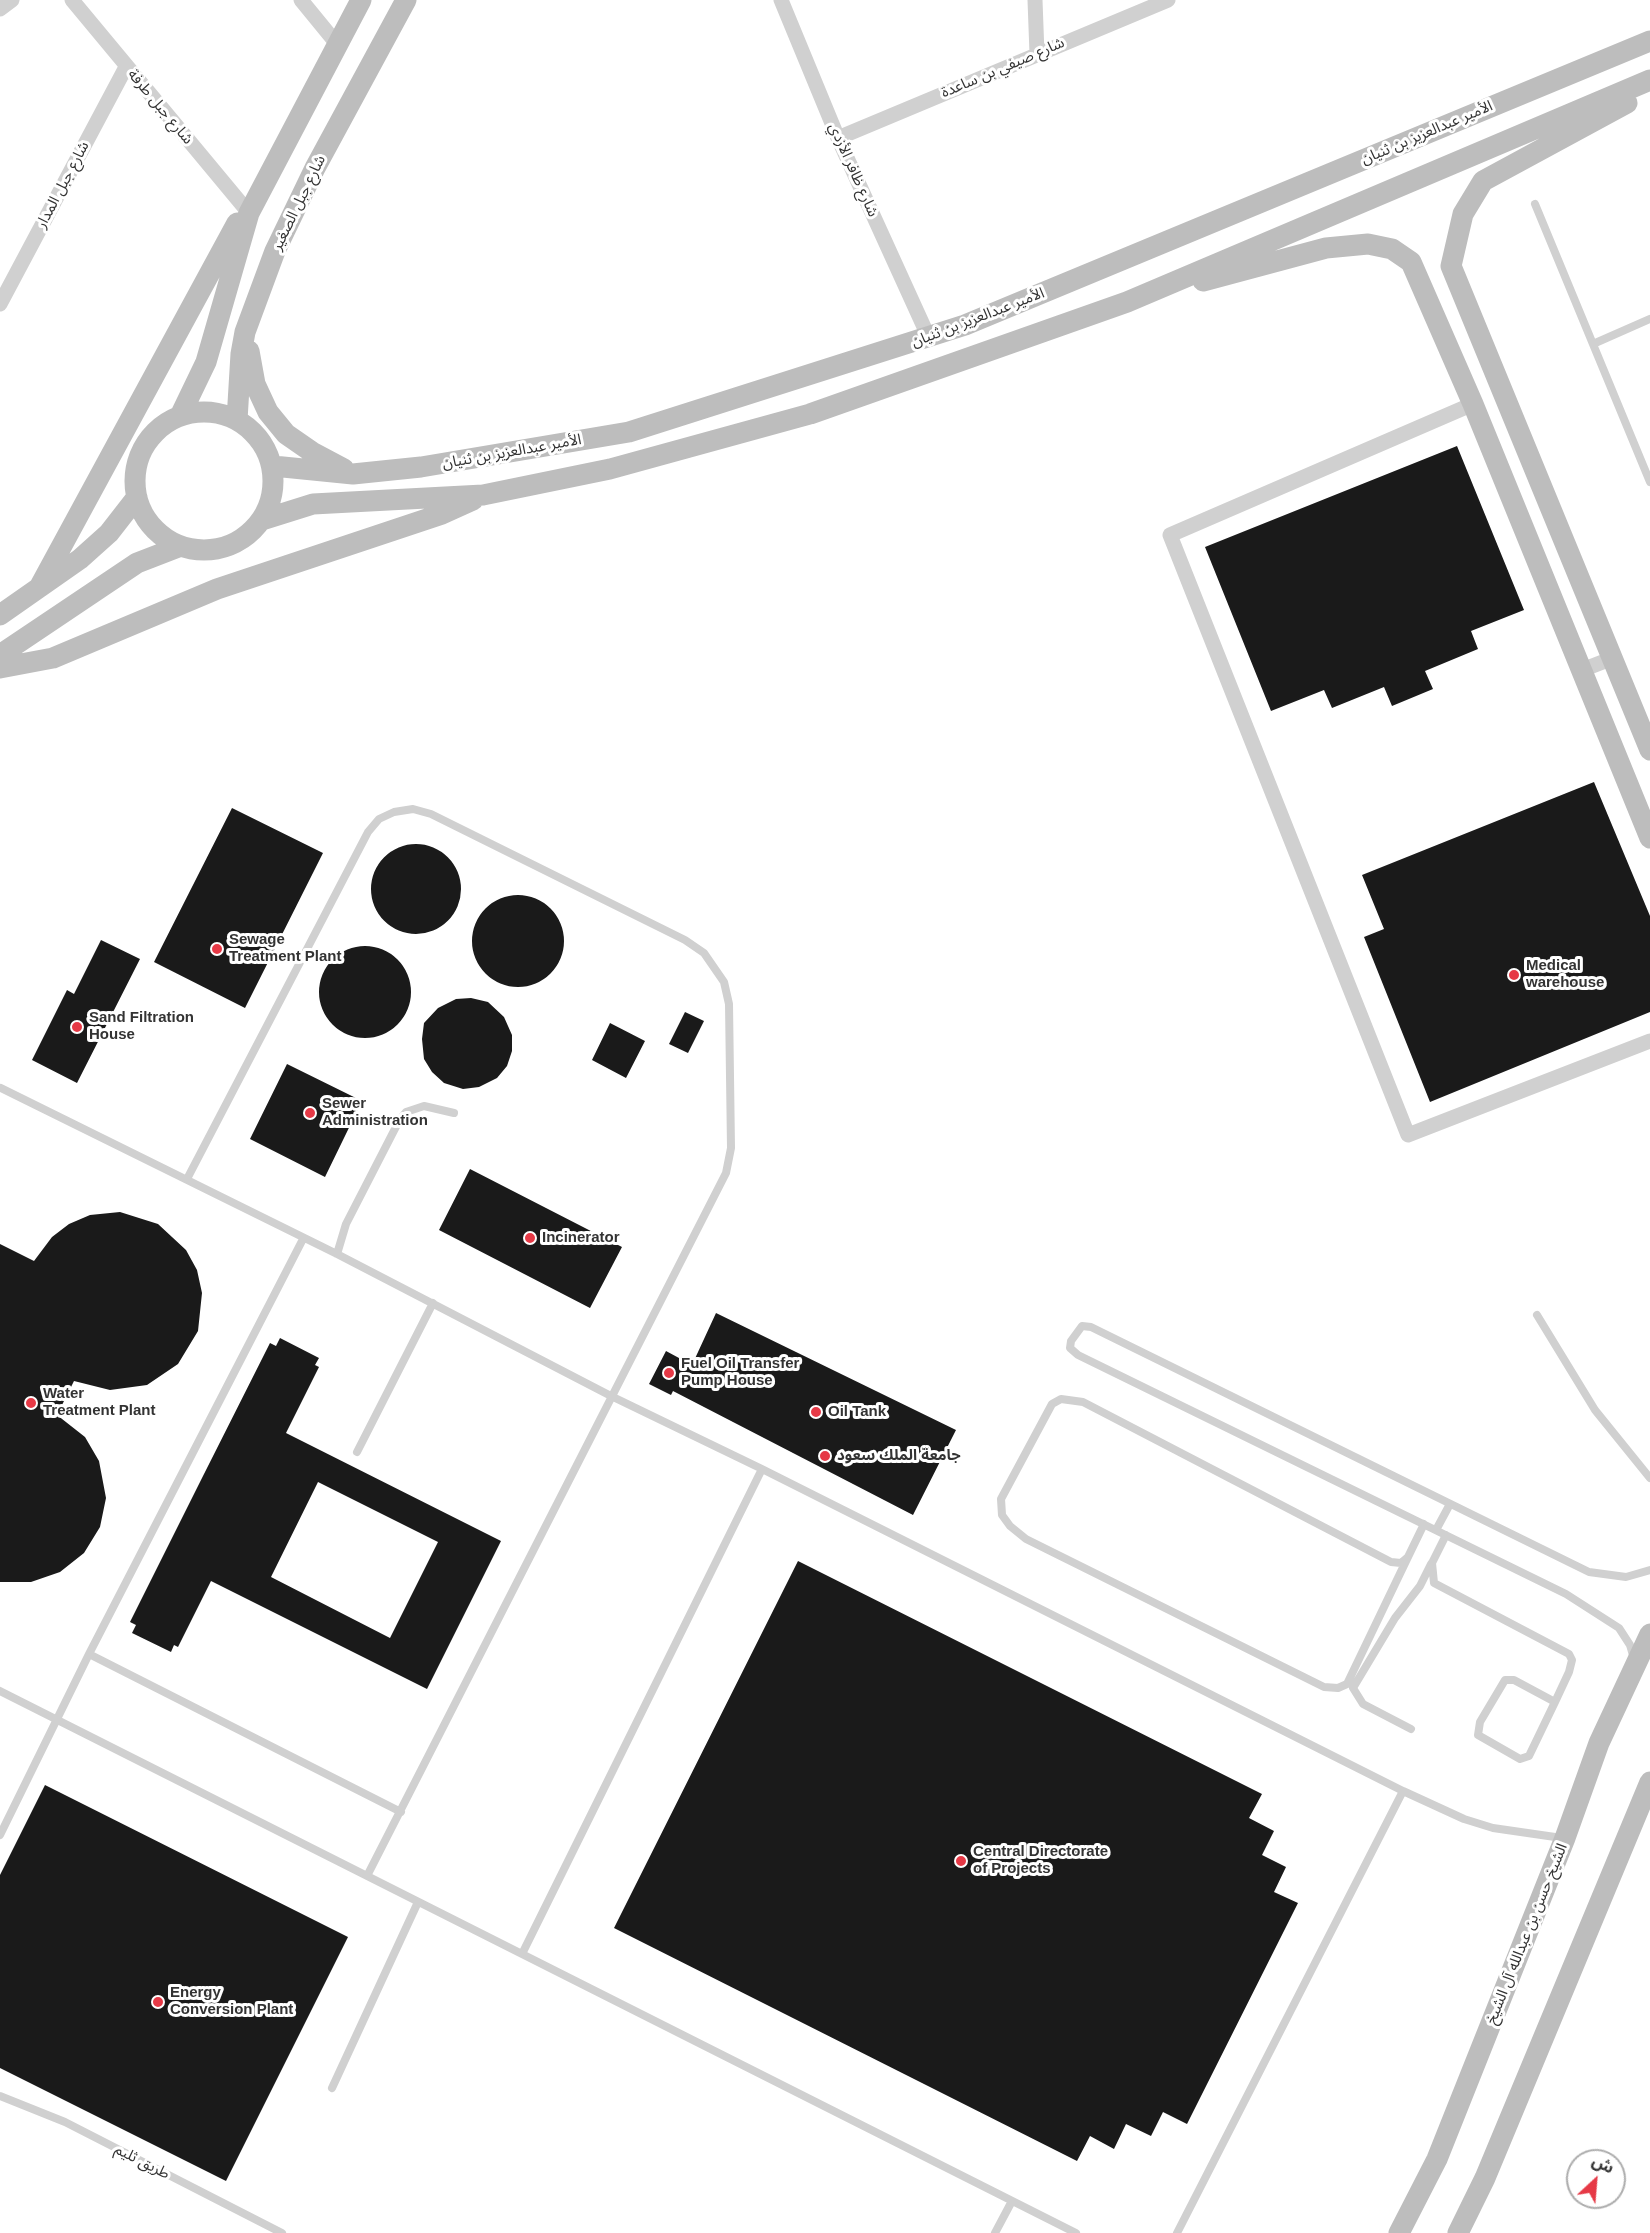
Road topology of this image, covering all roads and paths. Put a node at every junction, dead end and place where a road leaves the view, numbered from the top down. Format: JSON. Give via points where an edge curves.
{"nodes":[{"id":1,"x":12,"y":0,"type":"edge"},
{"id":2,"x":72,"y":0,"type":"edge"},
{"id":3,"x":301,"y":0,"type":"edge"},
{"id":4,"x":361,"y":0,"type":"edge"},
{"id":5,"x":406,"y":0,"type":"edge"},
{"id":6,"x":781,"y":0,"type":"edge"},
{"id":7,"x":1035,"y":0,"type":"edge"},
{"id":8,"x":1168,"y":0,"type":"edge"},
{"id":9,"x":0,"y":9,"type":"edge"},
{"id":10,"x":1650,"y":41,"type":"edge"},
{"id":11,"x":337,"y":44,"type":"junction"},
{"id":12,"x":1037,"y":54,"type":"junction"},
{"id":13,"x":126,"y":67,"type":"junction"},
{"id":14,"x":1650,"y":80,"type":"edge"},
{"id":15,"x":1650,"y":90,"type":"edge"},
{"id":16,"x":838,"y":138,"type":"junction"},
{"id":17,"x":1535,"y":204,"type":"dead end"},
{"id":18,"x":249,"y":213,"type":"junction"},
{"id":19,"x":1465,"y":301,"type":"junction"},
{"id":20,"x":1127,"y":302,"type":"junction"},
{"id":21,"x":0,"y":304,"type":"edge"},
{"id":22,"x":1434,"y":315,"type":"junction"},
{"id":23,"x":1650,"y":319,"type":"edge"},
{"id":24,"x":245,"y":332,"type":"junction"},
{"id":25,"x":929,"y":338,"type":"junction"},
{"id":26,"x":1593,"y":344,"type":"junction"},
{"id":27,"x":1473,"y":404,"type":"junction"},
{"id":28,"x":180,"y":416,"type":"junction"},
{"id":29,"x":237,"y":420,"type":"junction"},
{"id":30,"x":273,"y":466,"type":"junction"},
{"id":31,"x":353,"y":474,"type":"junction"},
{"id":32,"x":1650,"y":482,"type":"edge"},
{"id":33,"x":483,"y":495,"type":"junction"},
{"id":34,"x":137,"y":497,"type":"junction"},
{"id":35,"x":262,"y":520,"type":"junction"},
{"id":36,"x":181,"y":546,"type":"junction"},
{"id":37,"x":40,"y":586,"type":"junction"},
{"id":38,"x":3,"y":613,"type":"edge"},
{"id":39,"x":0,"y":655,"type":"edge"},
{"id":40,"x":1613,"y":658,"type":"junction"},
{"id":41,"x":0,"y":668,"type":"edge"},
{"id":42,"x":1582,"y":670,"type":"junction"},
{"id":43,"x":1650,"y":750,"type":"edge"},
{"id":44,"x":1650,"y":838,"type":"edge"},
{"id":45,"x":1650,"y":1041,"type":"edge"},
{"id":46,"x":1,"y":1088,"type":"edge"},
{"id":47,"x":453,"y":1113,"type":"dead end"},
{"id":48,"x":187,"y":1179,"type":"junction"},
{"id":49,"x":303,"y":1239,"type":"junction"},
{"id":50,"x":337,"y":1254,"type":"junction"},
{"id":51,"x":433,"y":1303,"type":"junction"},
{"id":52,"x":1537,"y":1315,"type":"dead end"},
{"id":53,"x":611,"y":1396,"type":"junction"},
{"id":54,"x":357,"y":1452,"type":"dead end"},
{"id":55,"x":762,"y":1468,"type":"junction"},
{"id":56,"x":1650,"y":1478,"type":"edge"},
{"id":57,"x":1450,"y":1504,"type":"junction"},
{"id":58,"x":1424,"y":1524,"type":"junction"},
{"id":59,"x":1436,"y":1530,"type":"junction"},
{"id":60,"x":1446,"y":1535,"type":"junction"},
{"id":61,"x":1408,"y":1557,"type":"junction"},
{"id":62,"x":1432,"y":1563,"type":"junction"},
{"id":63,"x":1650,"y":1570,"type":"edge"},
{"id":64,"x":1650,"y":1634,"type":"edge"},
{"id":65,"x":89,"y":1654,"type":"junction"},
{"id":66,"x":1635,"y":1663,"type":"junction"},
{"id":67,"x":0,"y":1691,"type":"edge"},
{"id":68,"x":1555,"y":1702,"type":"junction"},
{"id":69,"x":57,"y":1720,"type":"junction"},
{"id":70,"x":1411,"y":1729,"type":"dead end"},
{"id":71,"x":1650,"y":1782,"type":"edge"},
{"id":72,"x":1403,"y":1791,"type":"junction"},
{"id":73,"x":1645,"y":1803,"type":"edge"},
{"id":74,"x":401,"y":1812,"type":"junction"},
{"id":75,"x":0,"y":1835,"type":"edge"},
{"id":76,"x":1565,"y":1838,"type":"junction"},
{"id":77,"x":367,"y":1876,"type":"junction"},
{"id":78,"x":418,"y":1902,"type":"junction"},
{"id":79,"x":522,"y":1954,"type":"junction"},
{"id":80,"x":332,"y":2088,"type":"dead end"},
{"id":81,"x":0,"y":2096,"type":"edge"},
{"id":82,"x":1012,"y":2201,"type":"junction"},
{"id":83,"x":282,"y":2233,"type":"edge"},
{"id":84,"x":995,"y":2233,"type":"edge"},
{"id":85,"x":1076,"y":2233,"type":"edge"},
{"id":86,"x":1177,"y":2233,"type":"edge"},
{"id":87,"x":1399,"y":2233,"type":"edge"},
{"id":88,"x":1458,"y":2233,"type":"edge"}],
"edges":[{"from":1,"to":9,"type":"street"},
{"from":2,"to":13,"type":"street","name":"شارع جبل طرفة"},
{"from":3,"to":11,"type":"street"},
{"from":4,"to":11,"type":"street"},
{"from":5,"to":24,"type":"street","name":"شارع جبل الصغير","via":[[315,168],[276,251]]},
{"from":6,"to":16,"type":"street","name":"شارع ظافر الأزدي"},
{"from":7,"to":12,"type":"street"},
{"from":8,"to":12,"type":"street","name":"شارع صيفي بن ساعدة"},
{"from":10,"to":25,"type":"street","name":"الأمير عبدالعزيز بن ثنيان"},
{"from":11,"to":18,"type":"street"},
{"from":12,"to":16,"type":"street","name":"شارع صيفي بن ساعدة"},
{"from":13,"to":18,"type":"street","name":"شارع جبل طرفة"},
{"from":13,"to":21,"type":"street","name":"شارع جبل المدار"},
{"from":14,"to":20,"type":"street"},
{"from":15,"to":19,"type":"street","via":[[1483,181],[1463,214],[1451,266]]},
{"from":16,"to":25,"type":"street","name":"شارع ظافر الأزدي"},
{"from":17,"to":26,"type":"lane"},
{"from":18,"to":28,"type":"street","via":[[206,362]]},
{"from":18,"to":37,"type":"street","via":[[237,224]]},
{"from":19,"to":22,"type":"street"},
{"from":19,"to":40,"type":"street"},
{"from":20,"to":22,"type":"street","via":[[1326,248],[1368,244],[1392,249],[1411,262]]},
{"from":20,"to":33,"type":"street","via":[[810,414],[610,469]]},
{"from":22,"to":27,"type":"street"},
{"from":23,"to":26,"type":"lane"},
{"from":24,"to":29,"type":"street","name":"شارع جبل الصغير"},
{"from":24,"to":31,"type":"street","via":[[255,384],[268,412],[286,434],[312,453]]},
{"from":25,"to":31,"type":"street","name":"الأمير عبدالعزيز بن ثنيان","via":[[629,432],[421,467]]},
{"from":26,"to":32,"type":"lane"},
{"from":27,"to":42,"type":"street"},
{"from":27,"to":45,"type":"street","via":[[1170,535],[1408,1135]]},
{"from":28,"to":29,"type":"street","via":[[209,412]]},
{"from":28,"to":34,"type":"street","via":[[159,429],[143,448],[135,472]]},
{"from":29,"to":30,"type":"street","via":[[260,439]]},
{"from":30,"to":31,"type":"street","name":"الأمير عبدالعزيز بن ثنيان"},
{"from":30,"to":35,"type":"street","via":[[273,494]]},
{"from":33,"to":35,"type":"street","via":[[313,504]]},
{"from":33,"to":41,"type":"street","via":[[442,514],[217,589],[53,658]]},
{"from":34,"to":36,"type":"street","via":[[146,518],[161,535]]},
{"from":34,"to":37,"type":"street","via":[[109,533]]},
{"from":35,"to":36,"type":"street","via":[[240,541],[211,550]]},
{"from":36,"to":39,"type":"street","via":[[137,563]]},
{"from":37,"to":38,"type":"street"},
{"from":40,"to":42,"type":"street"},
{"from":40,"to":43,"type":"street"},
{"from":42,"to":44,"type":"street"},
{"from":46,"to":48,"type":"lane"},
{"from":47,"to":50,"type":"lane","via":[[415,1107],[400,1119],[346,1224]]},
{"from":48,"to":49,"type":"lane"},
{"from":48,"to":53,"type":"lane","via":[[368,832],[386,815],[413,809],[431,814],[685,940],[714,965],[727,993],[730,1157],[726,1173]]},
{"from":49,"to":50,"type":"lane"},
{"from":49,"to":65,"type":"lane"},
{"from":50,"to":51,"type":"lane"},
{"from":51,"to":53,"type":"lane"},
{"from":51,"to":54,"type":"lane"},
{"from":52,"to":56,"type":"lane","via":[[1595,1410]]},
{"from":53,"to":55,"type":"lane"},
{"from":53,"to":74,"type":"lane"},
{"from":55,"to":72,"type":"lane"},
{"from":55,"to":79,"type":"lane"},
{"from":57,"to":58,"type":"lane","via":[[1091,1327],[1082,1326],[1071,1341],[1070,1348],[1078,1355]]},
{"from":57,"to":59,"type":"lane"},
{"from":57,"to":63,"type":"lane","via":[[1589,1572],[1626,1577]]},
{"from":58,"to":59,"type":"lane"},
{"from":58,"to":61,"type":"lane"},
{"from":59,"to":60,"type":"lane"},
{"from":60,"to":62,"type":"lane"},
{"from":60,"to":66,"type":"lane","via":[[1566,1594],[1619,1628]]},
{"from":61,"to":61,"type":"lane","via":[[1401,1563],[1390,1562],[1083,1402],[1061,1399],[1052,1404],[1001,1499],[1002,1515],[1026,1539],[1324,1687],[1347,1684]]},
{"from":62,"to":68,"type":"lane","via":[[1434,1583],[1569,1654],[1569,1672]]},
{"from":62,"to":70,"type":"lane","via":[[1353,1688],[1364,1704]]},
{"from":64,"to":66,"type":"street","name":"الشيخ حسن بن عبدالله آل الشيخ"},
{"from":65,"to":69,"type":"lane"},
{"from":65,"to":74,"type":"lane"},
{"from":66,"to":76,"type":"street","name":"الشيخ حسن بن عبدالله آل الشيخ","via":[[1599,1743]]},
{"from":67,"to":69,"type":"lane"},
{"from":68,"to":68,"type":"lane","via":[[1529,1756],[1520,1759],[1478,1735],[1480,1722],[1505,1680],[1514,1680]]},
{"from":69,"to":75,"type":"lane"},
{"from":69,"to":77,"type":"lane"},
{"from":71,"to":73,"type":"street"},
{"from":72,"to":76,"type":"lane","via":[[1494,1828]]},
{"from":72,"to":86,"type":"lane"},
{"from":73,"to":88,"type":"street"},
{"from":74,"to":77,"type":"lane"},
{"from":76,"to":87,"type":"street","name":"الشيخ حسن بن عبدالله آل الشيخ","via":[[1437,2159]]},
{"from":77,"to":78,"type":"lane"},
{"from":78,"to":79,"type":"lane"},
{"from":78,"to":80,"type":"lane"},
{"from":79,"to":82,"type":"lane"},
{"from":81,"to":83,"type":"lane","name":"طريق ثليم","via":[[65,2122]]},
{"from":82,"to":84,"type":"lane"},
{"from":82,"to":85,"type":"lane"}]}
